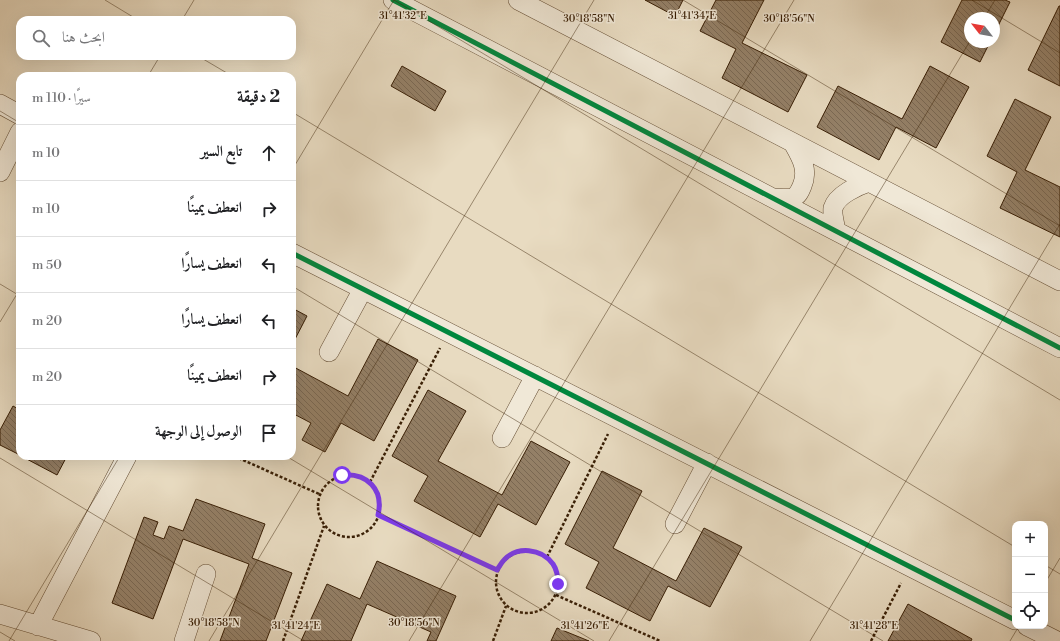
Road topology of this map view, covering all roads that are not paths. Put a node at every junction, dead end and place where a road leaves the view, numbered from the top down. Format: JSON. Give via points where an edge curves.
{"nodes":[{"id":1,"x":393,"y":0,"type":"edge"},
{"id":2,"x":518,"y":0,"type":"edge"},
{"id":3,"x":0,"y":104,"type":"edge"},
{"id":4,"x":16,"y":113,"type":"edge"},
{"id":5,"x":16,"y":140,"type":"edge"},
{"id":6,"x":793,"y":143,"type":"junction"},
{"id":7,"x":0,"y":172,"type":"edge"},
{"id":8,"x":869,"y":182,"type":"junction"},
{"id":9,"x":773,"y":198,"type":"junction"},
{"id":10,"x":836,"y":231,"type":"junction"},
{"id":11,"x":296,"y":255,"type":"edge"},
{"id":12,"x":1060,"y":281,"type":"edge"},
{"id":13,"x":363,"y":289,"type":"junction"},
{"id":14,"x":1060,"y":348,"type":"edge"},
{"id":15,"x":329,"y":352,"type":"dead end"},
{"id":16,"x":535,"y":376,"type":"junction"},
{"id":17,"x":502,"y":438,"type":"dead end"},
{"id":18,"x":125,"y":460,"type":"edge"},
{"id":19,"x":707,"y":463,"type":"junction"},
{"id":20,"x":675,"y":524,"type":"dead end"},
{"id":21,"x":206,"y":574,"type":"dead end"},
{"id":22,"x":0,"y":614,"type":"edge"},
{"id":23,"x":1012,"y":618,"type":"edge"},
{"id":24,"x":38,"y":626,"type":"junction"},
{"id":25,"x":1033,"y":629,"type":"edge"},
{"id":26,"x":91,"y":641,"type":"edge"},
{"id":27,"x":184,"y":641,"type":"edge"},
{"id":28,"x":1057,"y":641,"type":"edge"}],
"edges":[{"from":1,"to":9,"type":"street"},
{"from":2,"to":6,"type":"street"},
{"from":3,"to":4,"type":"street"},
{"from":5,"to":7,"type":"street"},
{"from":6,"to":8,"type":"street"},
{"from":6,"to":9,"type":"street","via":[[806,173],[804,184],[800,193],[792,198]]},
{"from":8,"to":10,"type":"street","via":[[856,186],[836,202],[833,208]]},
{"from":8,"to":12,"type":"street"},
{"from":9,"to":10,"type":"street"},
{"from":10,"to":14,"type":"street"},
{"from":11,"to":13,"type":"street"},
{"from":13,"to":15,"type":"street"},
{"from":13,"to":16,"type":"street"},
{"from":16,"to":17,"type":"street"},
{"from":16,"to":19,"type":"street"},
{"from":18,"to":24,"type":"street"},
{"from":19,"to":20,"type":"street"},
{"from":19,"to":23,"type":"street"},
{"from":21,"to":27,"type":"street"},
{"from":22,"to":24,"type":"street"},
{"from":24,"to":26,"type":"street"},
{"from":25,"to":28,"type":"street"}]}
